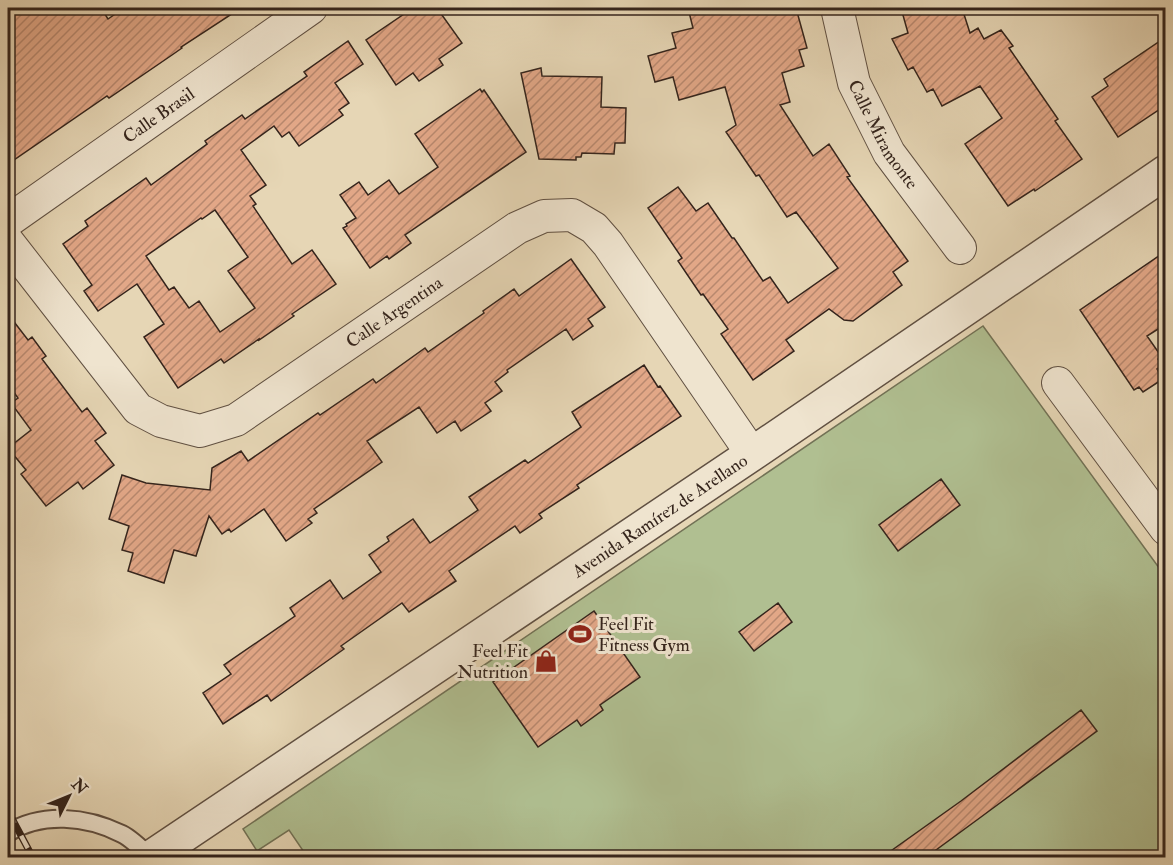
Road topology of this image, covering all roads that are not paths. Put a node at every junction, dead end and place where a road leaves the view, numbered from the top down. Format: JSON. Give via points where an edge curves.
{"nodes":[{"id":1,"x":311,"y":8,"type":"edge"},
{"id":2,"x":837,"y":8,"type":"edge"},
{"id":3,"x":1166,"y":172,"type":"edge"},
{"id":4,"x":8,"y":221,"type":"edge"},
{"id":5,"x":8,"y":242,"type":"edge"},
{"id":6,"x":960,"y":248,"type":"dead end"},
{"id":7,"x":1058,"y":383,"type":"dead end"},
{"id":8,"x":752,"y":454,"type":"junction"},
{"id":9,"x":1166,"y":529,"type":"edge"},
{"id":10,"x":8,"y":833,"type":"edge"},
{"id":11,"x":151,"y":857,"type":"edge"}],
"edges":[{"from":1,"to":4,"type":"street","name":"Calle Brasil"},
{"from":2,"to":6,"type":"street","name":"Calle Miramonte","via":[[854,83],[889,153]]},
{"from":3,"to":8,"type":"street","name":"Avenida Ramírez de Arellano"},
{"from":5,"to":8,"type":"street","name":"Calle Argentina","via":[[138,409],[161,421],[200,431],[237,420],[517,228],[544,216],[572,215],[594,228],[608,244]]},
{"from":7,"to":9,"type":"street"},
{"from":8,"to":11,"type":"street","name":"Avenida Ramírez de Arellano"},
{"from":10,"to":11,"type":"lane","via":[[57,818],[82,820],[123,834]]}]}
